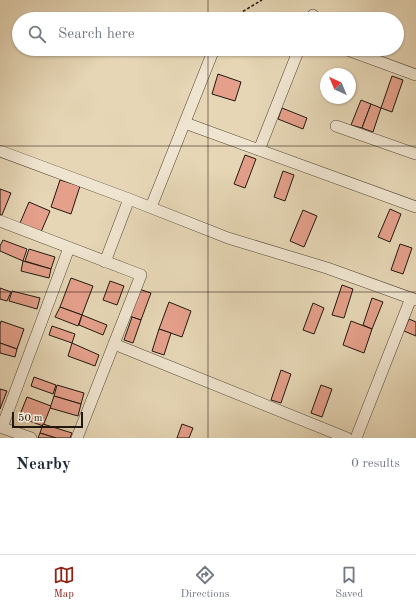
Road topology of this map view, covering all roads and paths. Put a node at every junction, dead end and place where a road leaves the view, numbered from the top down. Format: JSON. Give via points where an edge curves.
{"nodes":[{"id":1,"x":262,"y":0,"type":"edge"},
{"id":2,"x":242,"y":12,"type":"edge"},
{"id":3,"x":211,"y":56,"type":"edge"},
{"id":4,"x":297,"y":56,"type":"edge"},
{"id":5,"x":364,"y":56,"type":"edge"},
{"id":6,"x":416,"y":75,"type":"edge"},
{"id":7,"x":184,"y":123,"type":"junction"},
{"id":8,"x":336,"y":126,"type":"dead end"},
{"id":9,"x":259,"y":150,"type":"junction"},
{"id":10,"x":0,"y":151,"type":"edge"},
{"id":11,"x":416,"y":154,"type":"edge"},
{"id":12,"x":129,"y":199,"type":"junction"},
{"id":13,"x":151,"y":207,"type":"junction"},
{"id":14,"x":416,"y":208,"type":"edge"},
{"id":15,"x":0,"y":222,"type":"edge"},
{"id":16,"x":69,"y":248,"type":"junction"},
{"id":17,"x":105,"y":262,"type":"junction"},
{"id":18,"x":413,"y":299,"type":"edge"},
{"id":19,"x":114,"y":344,"type":"junction"},
{"id":20,"x":1,"y":427,"type":"edge"},
{"id":21,"x":31,"y":438,"type":"edge"},
{"id":22,"x":77,"y":438,"type":"edge"},
{"id":23,"x":347,"y":438,"type":"edge"},
{"id":24,"x":356,"y":438,"type":"edge"}],
"edges":[{"from":1,"to":2,"type":"path"},
{"from":3,"to":7,"type":"street"},
{"from":4,"to":9,"type":"street"},
{"from":5,"to":6,"type":"street"},
{"from":7,"to":9,"type":"street"},
{"from":7,"to":13,"type":"street"},
{"from":8,"to":11,"type":"street"},
{"from":9,"to":14,"type":"street"},
{"from":10,"to":12,"type":"street"},
{"from":12,"to":13,"type":"street"},
{"from":12,"to":17,"type":"street"},
{"from":13,"to":18,"type":"street","via":[[228,238],[327,268]]},
{"from":15,"to":16,"type":"street"},
{"from":16,"to":17,"type":"street"},
{"from":16,"to":20,"type":"street"},
{"from":17,"to":19,"type":"street","via":[[141,275]]},
{"from":18,"to":24,"type":"street"},
{"from":19,"to":22,"type":"street"},
{"from":19,"to":23,"type":"street"},
{"from":20,"to":21,"type":"street"}]}
